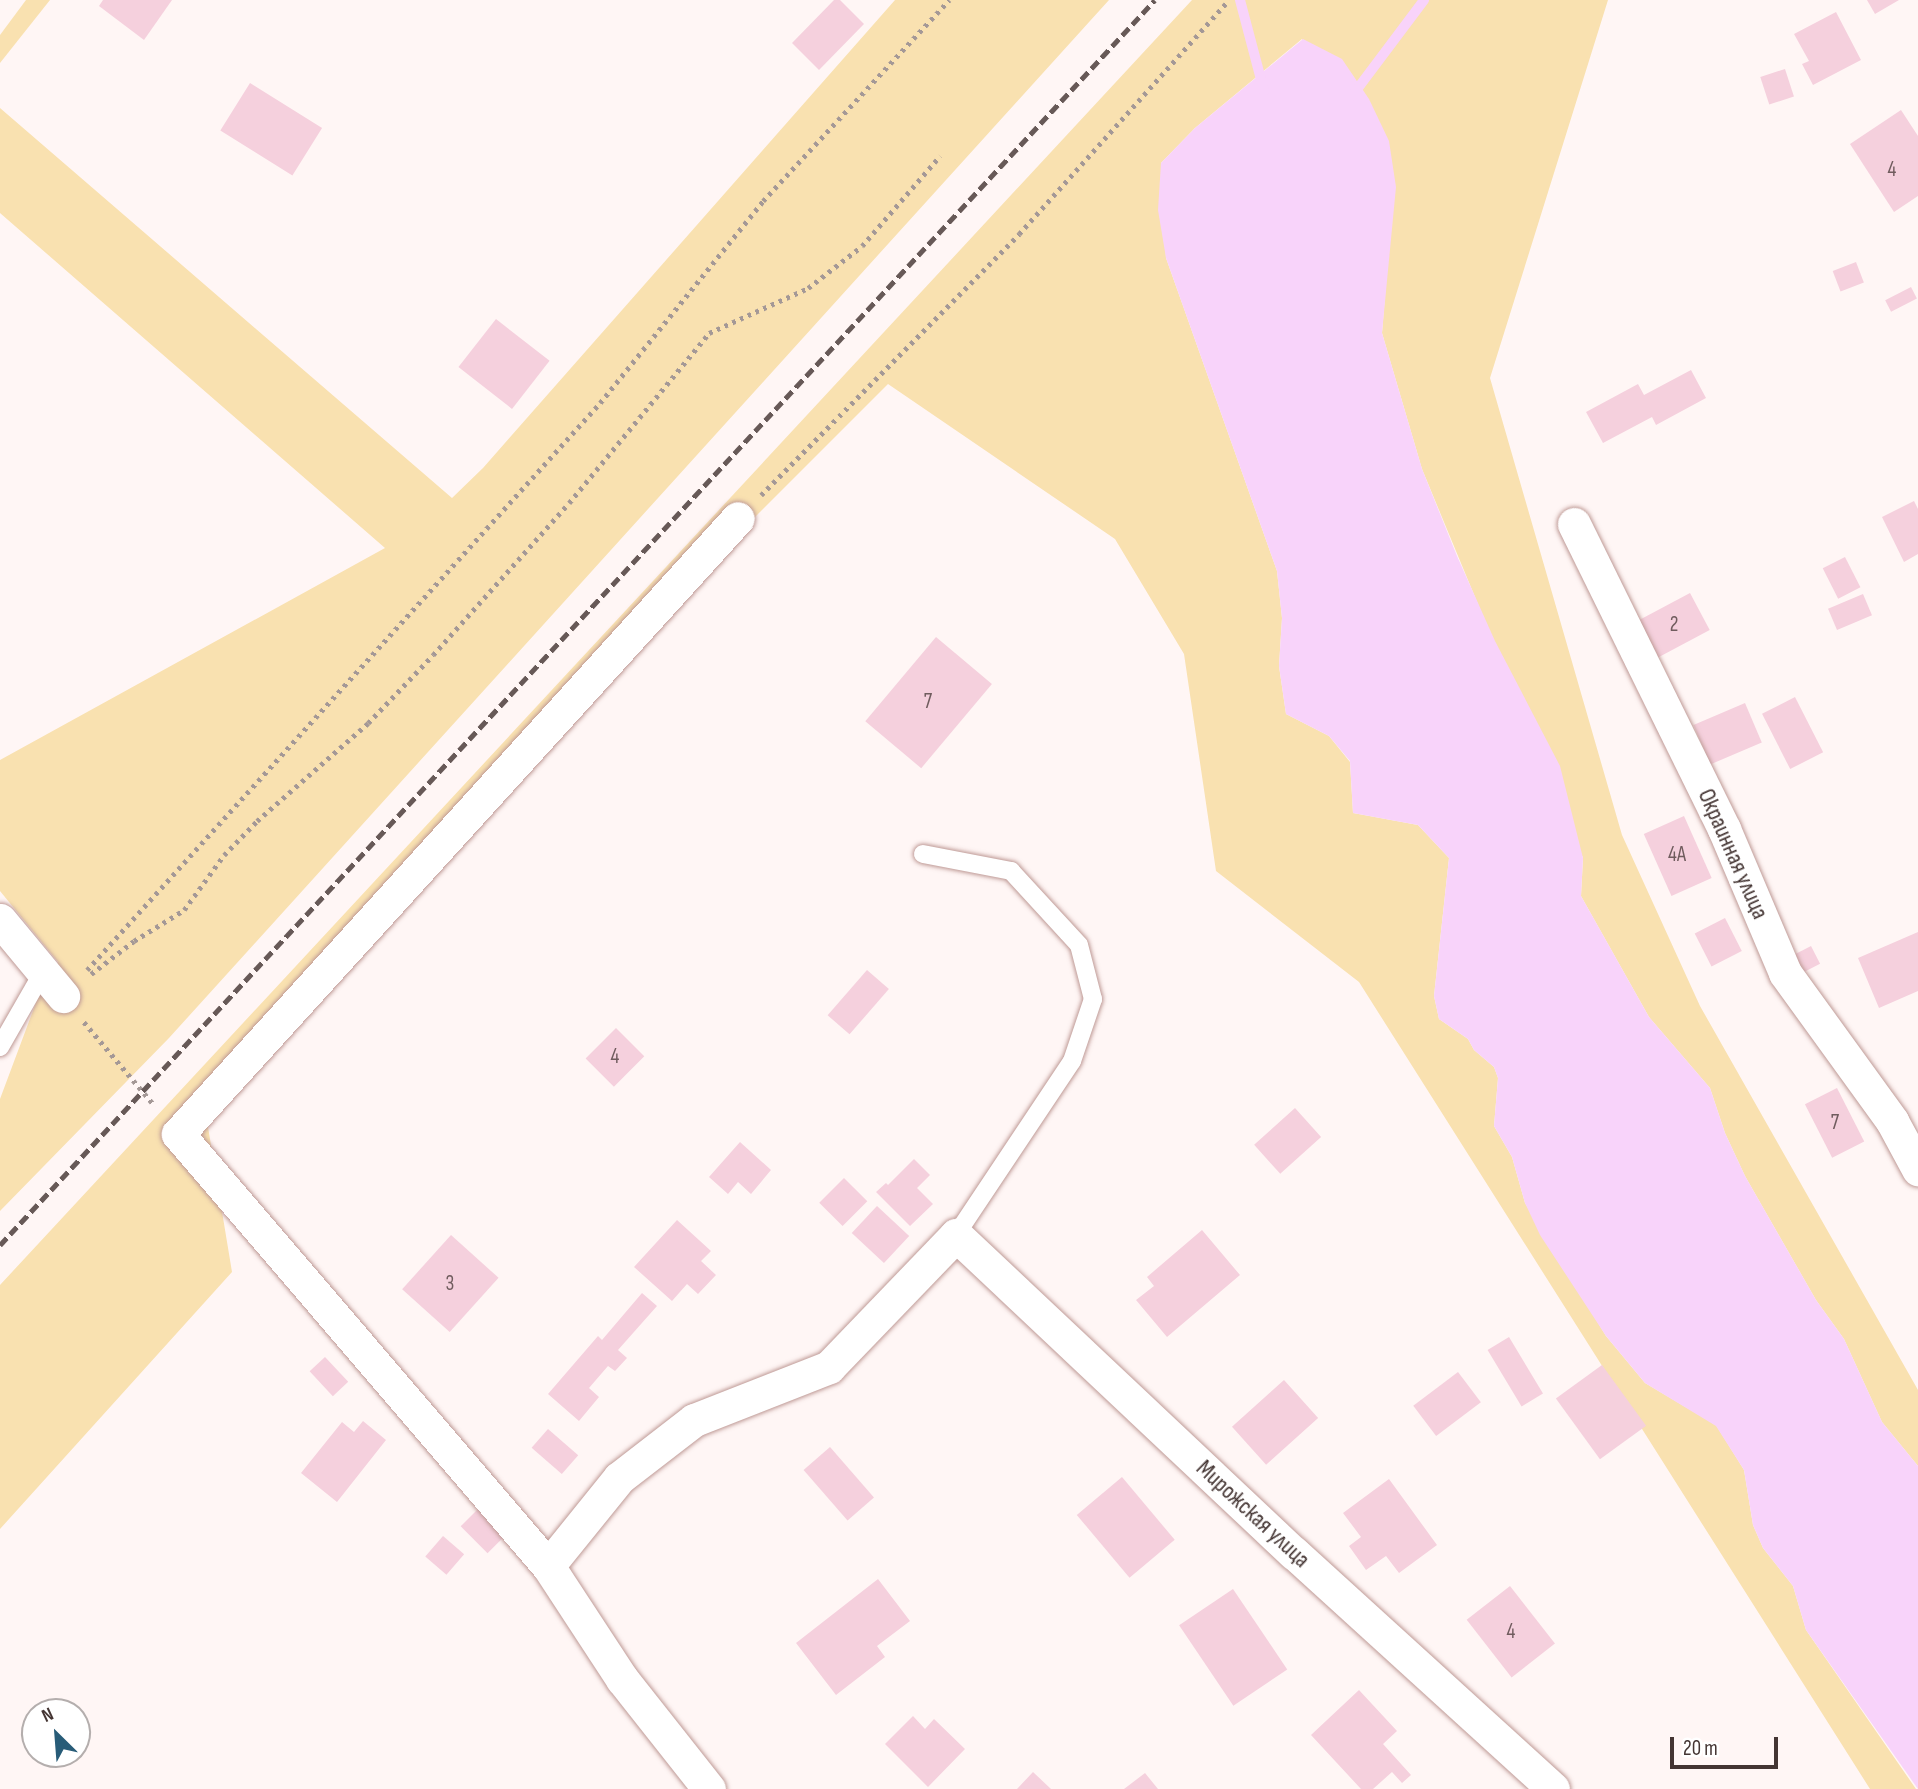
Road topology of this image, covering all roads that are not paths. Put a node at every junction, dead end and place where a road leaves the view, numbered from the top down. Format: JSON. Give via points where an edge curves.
{"nodes":[{"id":1,"x":738,"y":518,"type":"road end"},
{"id":2,"x":1574,"y":524,"type":"dead end"},
{"id":3,"x":923,"y":855,"type":"dead end"},
{"id":4,"x":0,"y":920,"type":"edge"},
{"id":5,"x":53,"y":984,"type":"joint"},
{"id":6,"x":0,"y":1047,"type":"edge"},
{"id":7,"x":1918,"y":1169,"type":"edge"},
{"id":8,"x":956,"y":1235,"type":"junction"},
{"id":9,"x":548,"y":1566,"type":"junction"},
{"id":10,"x":709,"y":1789,"type":"edge"},
{"id":11,"x":1553,"y":1789,"type":"edge"}],
"edges":[{"from":1,"to":9,"type":"street","via":[[178,1134]]},
{"from":2,"to":7,"type":"street","name":"Окраинная улица","via":[[1724,829],[1785,972],[1892,1121]]},
{"from":3,"to":8,"type":"lane","via":[[1011,871],[1079,945],[1093,999],[1072,1061]]},
{"from":4,"to":5,"type":"street"},
{"from":5,"to":6,"type":"lane"},
{"from":8,"to":9,"type":"street","via":[[828,1367],[694,1420],[619,1478]]},
{"from":8,"to":11,"type":"street","name":"Мирожская улица"},
{"from":9,"to":10,"type":"street","via":[[622,1679]]}]}
